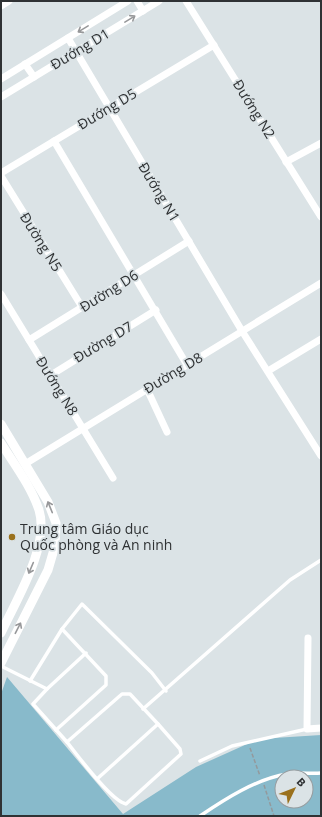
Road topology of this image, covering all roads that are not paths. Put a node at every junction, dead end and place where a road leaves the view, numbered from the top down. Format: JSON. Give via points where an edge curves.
{"nodes":[{"id":1,"x":9,"y":1,"type":"edge"},
{"id":2,"x":128,"y":1,"type":"edge"},
{"id":3,"x":137,"y":1,"type":"edge"},
{"id":4,"x":159,"y":1,"type":"edge"},
{"id":5,"x":186,"y":1,"type":"edge"},
{"id":6,"x":1,"y":6,"type":"edge"},
{"id":7,"x":143,"y":11,"type":"junction"},
{"id":8,"x":68,"y":38,"type":"junction"},
{"id":9,"x":214,"y":45,"type":"junction"},
{"id":10,"x":76,"y":52,"type":"junction"},
{"id":11,"x":25,"y":64,"type":"junction"},
{"id":12,"x":34,"y":77,"type":"junction"},
{"id":13,"x":1,"y":79,"type":"edge"},
{"id":14,"x":2,"y":94,"type":"edge"},
{"id":15,"x":109,"y":108,"type":"junction"},
{"id":16,"x":54,"y":141,"type":"junction"},
{"id":17,"x":321,"y":143,"type":"edge"},
{"id":18,"x":286,"y":162,"type":"junction"},
{"id":19,"x":1,"y":175,"type":"edge"},
{"id":20,"x":321,"y":217,"type":"edge"},
{"id":21,"x":189,"y":242,"type":"junction"},
{"id":22,"x":135,"y":275,"type":"junction"},
{"id":23,"x":321,"y":283,"type":"edge"},
{"id":24,"x":1,"y":294,"type":"edge"},
{"id":25,"x":82,"y":307,"type":"junction"},
{"id":26,"x":156,"y":310,"type":"junction"},
{"id":27,"x":242,"y":331,"type":"junction"},
{"id":28,"x":321,"y":339,"type":"edge"},
{"id":29,"x":29,"y":340,"type":"junction"},
{"id":30,"x":187,"y":365,"type":"junction"},
{"id":31,"x":268,"y":371,"type":"junction"},
{"id":32,"x":51,"y":375,"type":"junction"},
{"id":33,"x":146,"y":389,"type":"junction"},
{"id":34,"x":1,"y":424,"type":"edge"},
{"id":35,"x":83,"y":428,"type":"junction"},
{"id":36,"x":167,"y":432,"type":"dead end"},
{"id":37,"x":1,"y":443,"type":"edge"},
{"id":38,"x":321,"y":456,"type":"edge"},
{"id":39,"x":25,"y":464,"type":"junction"},
{"id":40,"x":113,"y":478,"type":"dead end"},
{"id":41,"x":40,"y":542,"type":"junction"},
{"id":42,"x":55,"y":546,"type":"junction"},
{"id":43,"x":321,"y":560,"type":"edge"},
{"id":44,"x":62,"y":629,"type":"junction"},
{"id":45,"x":1,"y":633,"type":"edge"},
{"id":46,"x":308,"y":638,"type":"dead end"},
{"id":47,"x":86,"y":653,"type":"junction"},
{"id":48,"x":1,"y":663,"type":"edge"},
{"id":49,"x":1,"y":666,"type":"edge"},
{"id":50,"x":30,"y":681,"type":"junction"},
{"id":51,"x":47,"y":689,"type":"junction"},
{"id":52,"x":166,"y":691,"type":"junction"},
{"id":53,"x":144,"y":710,"type":"junction"},
{"id":54,"x":158,"y":724,"type":"junction"},
{"id":55,"x":321,"y":728,"type":"edge"},
{"id":56,"x":307,"y":729,"type":"junction"},
{"id":57,"x":56,"y":730,"type":"junction"},
{"id":58,"x":67,"y":742,"type":"junction"},
{"id":59,"x":200,"y":761,"type":"dead end"},
{"id":60,"x":321,"y":773,"type":"edge"},
{"id":61,"x":97,"y":779,"type":"junction"},
{"id":62,"x":200,"y":816,"type":"edge"}],
"edges":[{"from":1,"to":6,"type":"street"},
{"from":2,"to":8,"type":"street","name":"Đướng D1","one_way":true},
{"from":3,"to":7,"type":"street"},
{"from":4,"to":7,"type":"street","name":"Đướng D1"},
{"from":5,"to":9,"type":"street","name":"Đướng N2"},
{"from":10,"to":7,"type":"street","name":"Đướng D1","one_way":true},
{"from":8,"to":10,"type":"street","name":"Đướng N1"},
{"from":8,"to":11,"type":"street","name":"Đướng D1"},
{"from":9,"to":15,"type":"street","name":"Đướng D5"},
{"from":9,"to":18,"type":"street","name":"Đướng N2"},
{"from":10,"to":12,"type":"street","name":"Đướng D1"},
{"from":10,"to":15,"type":"street","name":"Đướng N1"},
{"from":11,"to":12,"type":"street"},
{"from":11,"to":13,"type":"street","name":"Đướng D1"},
{"from":12,"to":14,"type":"street","name":"Đướng D1"},
{"from":15,"to":16,"type":"street","name":"Đướng D5"},
{"from":15,"to":21,"type":"street","name":"Đướng N1"},
{"from":16,"to":19,"type":"street","name":"Đướng D5"},
{"from":16,"to":22,"type":"street"},
{"from":17,"to":18,"type":"street"},
{"from":18,"to":20,"type":"street","name":"Đướng N2"},
{"from":19,"to":25,"type":"street","name":"Đường N5"},
{"from":21,"to":22,"type":"street","name":"Đường D6"},
{"from":21,"to":27,"type":"street","name":"Đướng N1"},
{"from":22,"to":25,"type":"street","name":"Đường D6"},
{"from":22,"to":26,"type":"street"},
{"from":23,"to":27,"type":"street","name":"Đường D8"},
{"from":24,"to":29,"type":"street","name":"Đướng N8"},
{"from":25,"to":29,"type":"street","name":"Đường D6"},
{"from":26,"to":30,"type":"street"},
{"from":26,"to":32,"type":"street","name":"Đường D7"},
{"from":27,"to":30,"type":"street","name":"Đường D8"},
{"from":27,"to":31,"type":"street","name":"Đướng N1"},
{"from":28,"to":31,"type":"street"},
{"from":29,"to":32,"type":"street","name":"Đướng N8"},
{"from":30,"to":33,"type":"street","name":"Đường D8"},
{"from":31,"to":38,"type":"street","name":"Đướng N1"},
{"from":32,"to":35,"type":"street","name":"Đướng N8"},
{"from":33,"to":35,"type":"street","name":"Đường D8"},
{"from":33,"to":36,"type":"street"},
{"from":34,"to":39,"type":"main road"},
{"from":35,"to":39,"type":"street","name":"Đường D8"},
{"from":35,"to":40,"type":"street","name":"Đướng N8"},
{"from":37,"to":41,"type":"main road","via":[[35,499],[42,522]]},
{"from":42,"to":39,"type":"main road","one_way":true,"via":[[56,523],[48,502]]},
{"from":41,"to":42,"type":"main road"},
{"from":41,"to":45,"type":"main road","one_way":true,"via":[[33,564]]},
{"from":48,"to":42,"type":"main road","one_way":true,"via":[[48,570]]},
{"from":43,"to":52,"type":"lane","via":[[290,580]]},
{"from":44,"to":47,"type":"lane"},
{"from":44,"to":50,"type":"lane"},
{"from":44,"to":52,"type":"lane","via":[[80,605],[85,604],[152,673]]},
{"from":46,"to":56,"type":"street"},
{"from":47,"to":51,"type":"lane"},
{"from":47,"to":57,"type":"lane","via":[[108,680],[106,685]]},
{"from":49,"to":50,"type":"lane"},
{"from":50,"to":51,"type":"lane"},
{"from":51,"to":57,"type":"lane","via":[[33,704]]},
{"from":52,"to":53,"type":"lane"},
{"from":53,"to":54,"type":"lane"},
{"from":53,"to":58,"type":"lane","via":[[130,694],[122,694]]},
{"from":54,"to":61,"type":"lane"},
{"from":54,"to":61,"type":"lane","via":[[180,749],[179,757],[126,804],[119,802]]},
{"from":55,"to":56,"type":"street"},
{"from":56,"to":59,"type":"lane","via":[[232,746]]},
{"from":57,"to":58,"type":"lane"},
{"from":58,"to":61,"type":"lane"},
{"from":60,"to":62,"type":"lane","via":[[287,774],[262,782]]}]}
